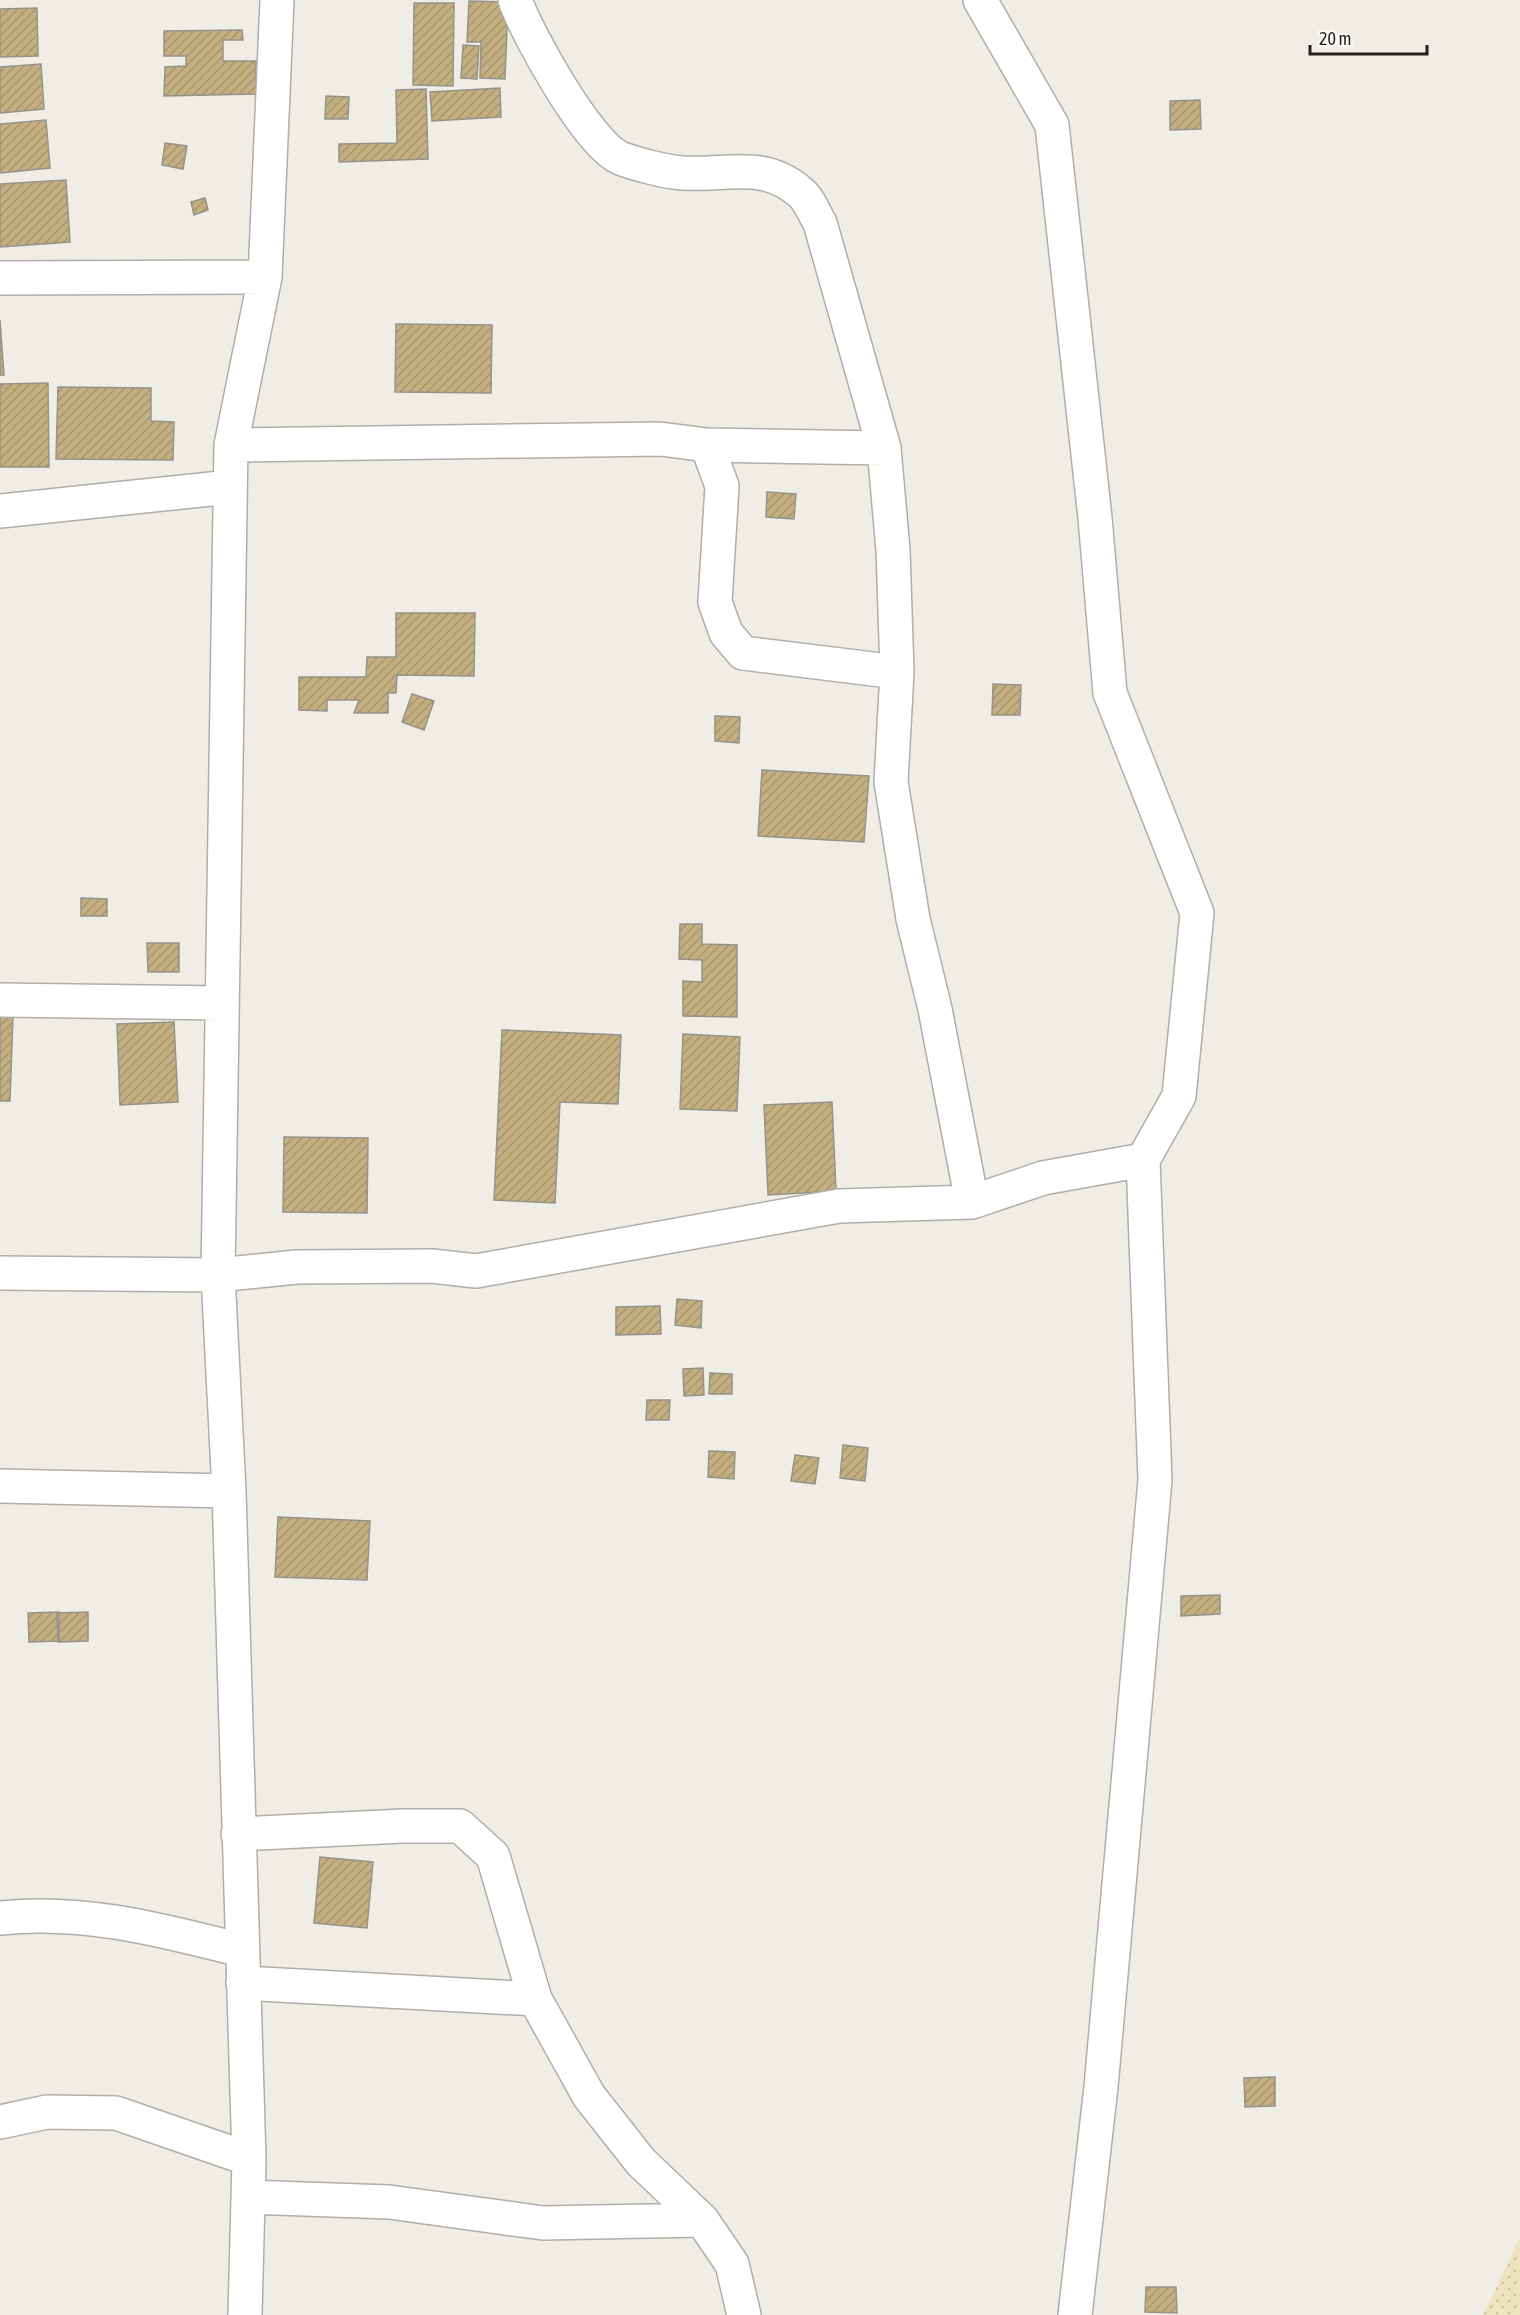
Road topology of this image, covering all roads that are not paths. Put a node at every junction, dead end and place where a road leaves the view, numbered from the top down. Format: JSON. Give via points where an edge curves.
{"nodes":[{"id":1,"x":277,"y":0,"type":"edge"},
{"id":2,"x":515,"y":0,"type":"edge"},
{"id":3,"x":980,"y":0,"type":"edge"},
{"id":4,"x":265,"y":277,"type":"junction"},
{"id":5,"x":0,"y":278,"type":"edge"},
{"id":6,"x":231,"y":445,"type":"junction"},
{"id":7,"x":707,"y":445,"type":"junction"},
{"id":8,"x":884,"y":448,"type":"junction"},
{"id":9,"x":230,"y":487,"type":"junction"},
{"id":10,"x":0,"y":511,"type":"edge"},
{"id":11,"x":897,"y":672,"type":"junction"},
{"id":12,"x":0,"y":1000,"type":"edge"},
{"id":13,"x":222,"y":1003,"type":"junction"},
{"id":14,"x":1143,"y":1160,"type":"junction"},
{"id":15,"x":972,"y":1202,"type":"junction"},
{"id":16,"x":0,"y":1273,"type":"edge"},
{"id":17,"x":218,"y":1275,"type":"junction"},
{"id":18,"x":0,"y":1486,"type":"edge"},
{"id":19,"x":228,"y":1491,"type":"junction"},
{"id":20,"x":238,"y":1834,"type":"junction"},
{"id":21,"x":0,"y":1918,"type":"edge"},
{"id":22,"x":241,"y":1950,"type":"junction"},
{"id":23,"x":243,"y":1983,"type":"junction"},
{"id":24,"x":536,"y":1999,"type":"junction"},
{"id":25,"x":0,"y":2122,"type":"edge"},
{"id":26,"x":249,"y":2159,"type":"junction"},
{"id":27,"x":248,"y":2197,"type":"junction"},
{"id":28,"x":702,"y":2220,"type":"junction"},
{"id":29,"x":245,"y":2315,"type":"edge"},
{"id":30,"x":744,"y":2315,"type":"edge"},
{"id":31,"x":1076,"y":2315,"type":"edge"}],
"edges":[{"from":1,"to":4,"type":"street"},
{"from":2,"to":8,"type":"street","via":[[523,22],[581,120],[618,157],[681,173],[743,170],[780,178],[802,194],[820,223]]},
{"from":3,"to":14,"type":"street","via":[[1052,125],[1110,693],[1197,913],[1179,1096]]},
{"from":4,"to":5,"type":"street"},
{"from":4,"to":6,"type":"street"},
{"from":6,"to":7,"type":"street","via":[[660,439]]},
{"from":6,"to":9,"type":"street"},
{"from":7,"to":8,"type":"street"},
{"from":7,"to":11,"type":"street","via":[[723,486],[715,602],[726,633],[743,653]]},
{"from":8,"to":11,"type":"street","via":[[893,550]]},
{"from":9,"to":10,"type":"street"},
{"from":9,"to":13,"type":"street"},
{"from":11,"to":15,"type":"street","via":[[891,782],[913,919],[935,1009]]},
{"from":12,"to":13,"type":"street"},
{"from":13,"to":17,"type":"street"},
{"from":14,"to":15,"type":"street","via":[[1042,1178]]},
{"from":14,"to":31,"type":"street","via":[[1155,1480],[1101,2087]]},
{"from":15,"to":17,"type":"street","via":[[839,1206],[476,1271],[432,1266],[297,1267]]},
{"from":16,"to":17,"type":"street"},
{"from":17,"to":19,"type":"street"},
{"from":18,"to":19,"type":"street"},
{"from":19,"to":20,"type":"street"},
{"from":20,"to":22,"type":"street"},
{"from":20,"to":24,"type":"street","via":[[460,1826],[493,1856]]},
{"from":21,"to":22,"type":"street","via":[[85,1917],[161,1929]]},
{"from":22,"to":23,"type":"street"},
{"from":23,"to":24,"type":"street"},
{"from":23,"to":26,"type":"street"},
{"from":24,"to":28,"type":"street","via":[[589,2096],[641,2162]]},
{"from":25,"to":26,"type":"street","via":[[47,2112],[116,2113]]},
{"from":26,"to":27,"type":"street"},
{"from":27,"to":28,"type":"street","via":[[388,2202],[543,2223]]},
{"from":27,"to":29,"type":"street"},
{"from":28,"to":30,"type":"street","via":[[732,2264]]}]}
